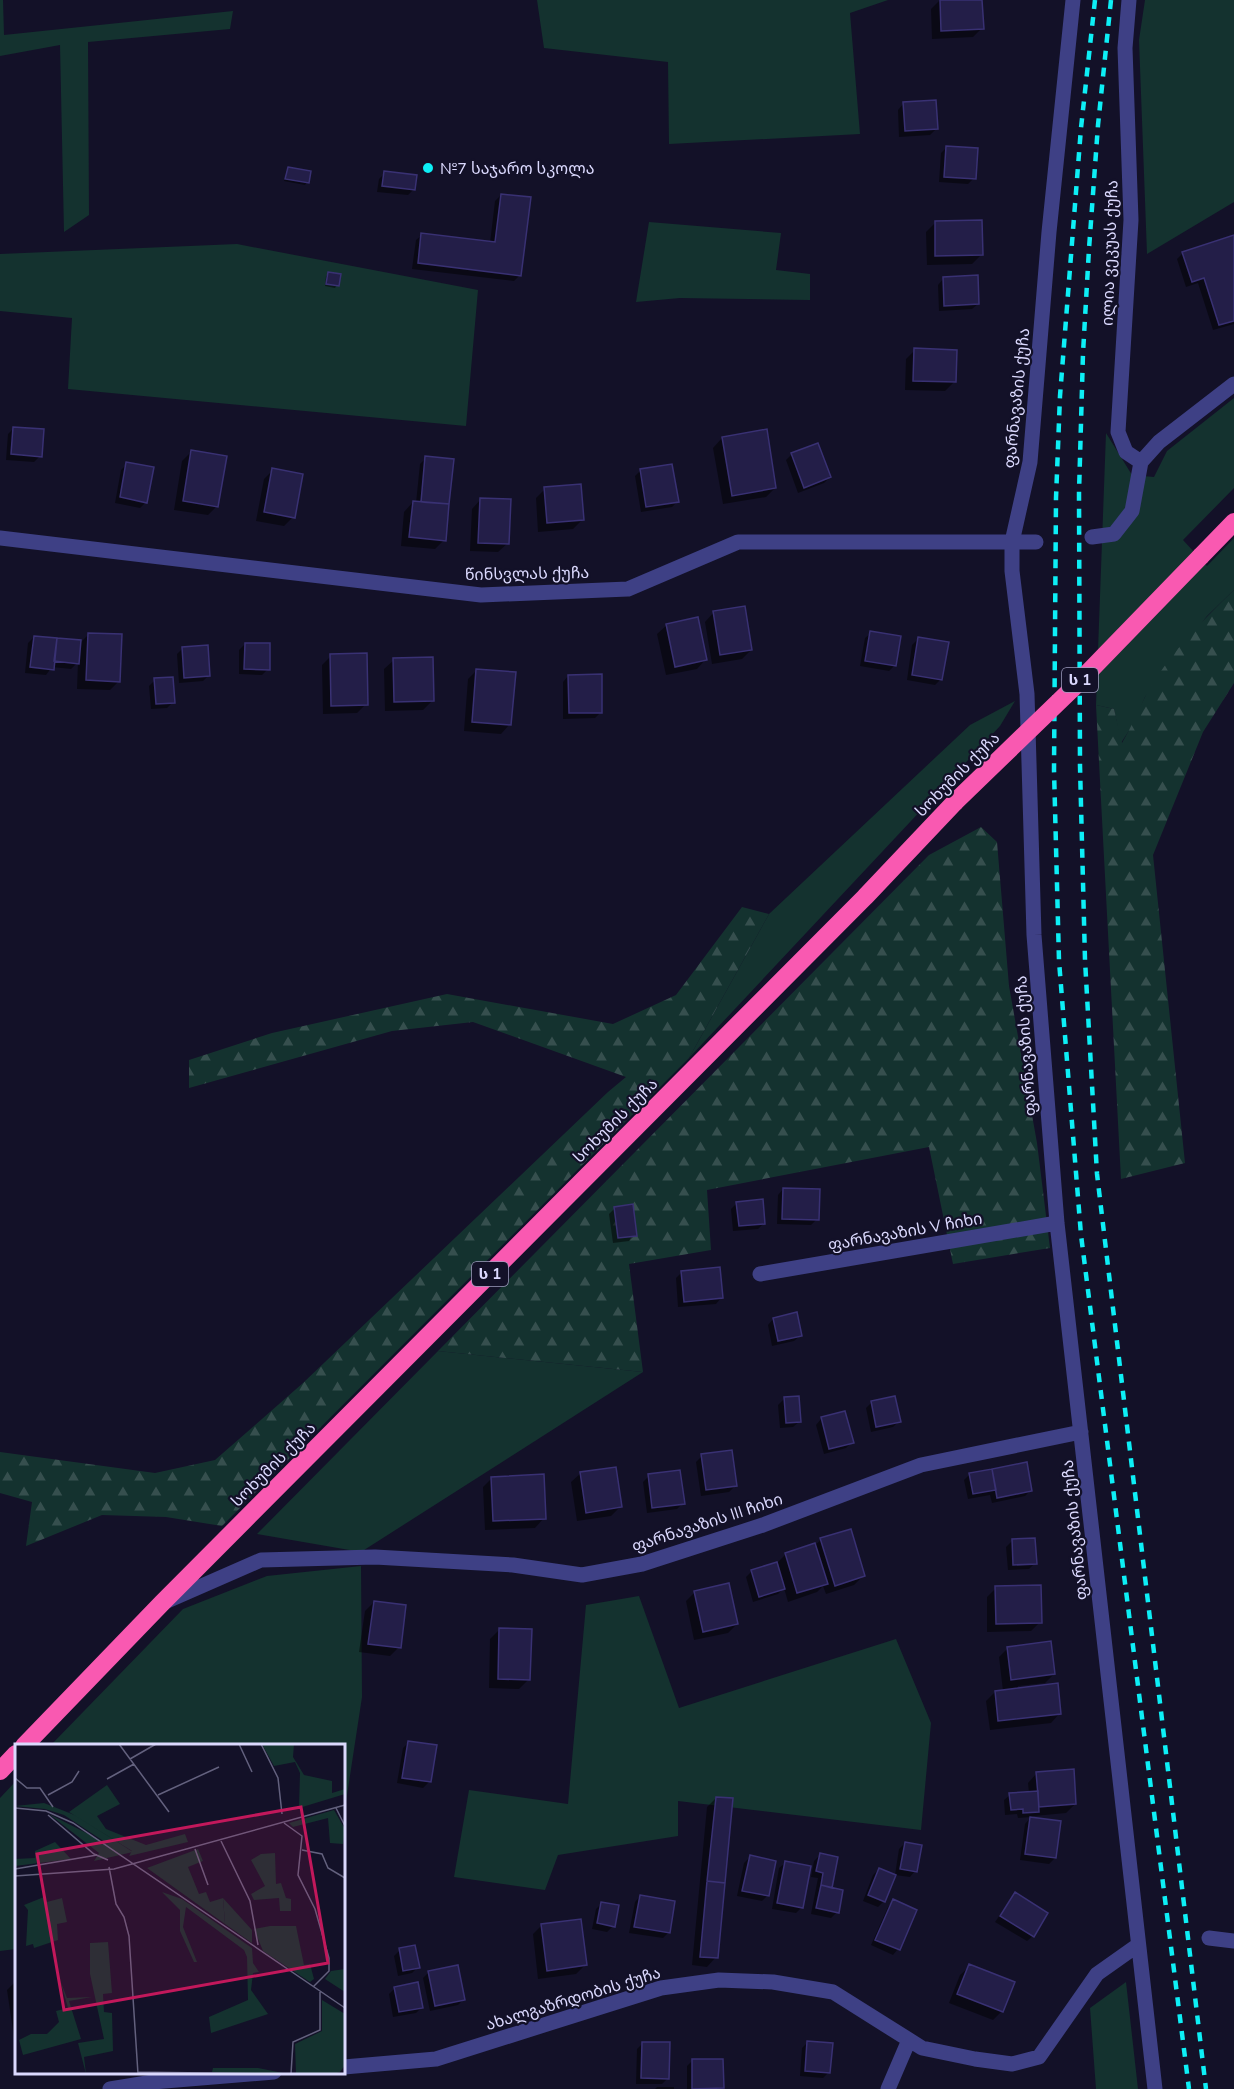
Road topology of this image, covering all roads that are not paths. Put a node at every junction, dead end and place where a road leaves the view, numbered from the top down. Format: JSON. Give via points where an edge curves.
{"nodes":[{"id":1,"x":1073,"y":0,"type":"edge"},
{"id":2,"x":1129,"y":0,"type":"edge"},
{"id":3,"x":1234,"y":384,"type":"edge"},
{"id":4,"x":1140,"y":462,"type":"junction"},
{"id":5,"x":1234,"y":522,"type":"edge"},
{"id":6,"x":1092,"y":537,"type":"dead end"},
{"id":7,"x":0,"y":538,"type":"edge"},
{"id":8,"x":1012,"y":542,"type":"junction"},
{"id":9,"x":1036,"y":542,"type":"dead end"},
{"id":10,"x":1057,"y":1223,"type":"junction"},
{"id":11,"x":760,"y":1274,"type":"dead end"},
{"id":12,"x":1082,"y":1432,"type":"junction"},
{"id":13,"x":162,"y":1604,"type":"junction"},
{"id":14,"x":26,"y":1744,"type":"edge"},
{"id":15,"x":15,"y":1755,"type":"edge"},
{"id":16,"x":0,"y":1771,"type":"edge"},
{"id":17,"x":1209,"y":1938,"type":"dead end"},
{"id":18,"x":1234,"y":1941,"type":"edge"},
{"id":19,"x":1138,"y":1945,"type":"junction"},
{"id":20,"x":909,"y":2040,"type":"junction"},
{"id":21,"x":345,"y":2067,"type":"edge"},
{"id":22,"x":261,"y":2074,"type":"edge"},
{"id":23,"x":110,"y":2089,"type":"edge"},
{"id":24,"x":888,"y":2089,"type":"edge"},
{"id":25,"x":1155,"y":2089,"type":"edge"}],
"edges":[{"from":1,"to":8,"type":"street","name":"ფარნავაზის ქუჩა","via":[[1030,462]]},
{"from":2,"to":4,"type":"street","name":"ილია ვეკუას ქუჩა","via":[[1125,48],[1131,220],[1118,432],[1126,452]]},
{"from":3,"to":4,"type":"street","via":[[1159,442]]},
{"from":4,"to":6,"type":"street","via":[[1132,512],[1114,534]]},
{"from":5,"to":13,"type":"highway","name":"სოხუმის ქუჩა","number":"ს 1","bridge":true},
{"from":7,"to":8,"type":"street","name":"წინსვლას ქუჩა","via":[[481,595],[628,589],[738,542]]},
{"from":8,"to":9,"type":"street","name":"წინსვლას ქუჩა"},
{"from":8,"to":10,"type":"street","name":"ფარნავაზის ქუჩა","via":[[1027,694],[1034,935]]},
{"from":10,"to":11,"type":"street","name":"ფარნავაზის V ჩიხი"},
{"from":10,"to":12,"type":"street","name":"ფარნავაზის ქუჩა"},
{"from":12,"to":13,"type":"street","name":"ფარნავაზის III ჩიხი","via":[[921,1465],[763,1525],[642,1564],[582,1575],[513,1565],[375,1557],[261,1560]]},
{"from":12,"to":19,"type":"street","name":"ფარნავაზის ქუჩა"},
{"from":13,"to":14,"type":"highway","name":"სოხუმის ქუჩა","number":"ს 1"},
{"from":15,"to":16,"type":"highway"},
{"from":17,"to":18,"type":"street"},
{"from":19,"to":20,"type":"street","name":"ახალგაზრდობის ქუჩა","via":[[1097,1974],[1040,2057],[1012,2064],[922,2048]]},
{"from":19,"to":25,"type":"street","name":"ფარნავაზის ქუჩა"},
{"from":20,"to":21,"type":"street","name":"ახალგაზრდობის ქუჩა","via":[[833,1992],[773,1982],[719,1980],[661,1988],[436,2059]]},
{"from":20,"to":24,"type":"street"},
{"from":22,"to":23,"type":"street"}]}
